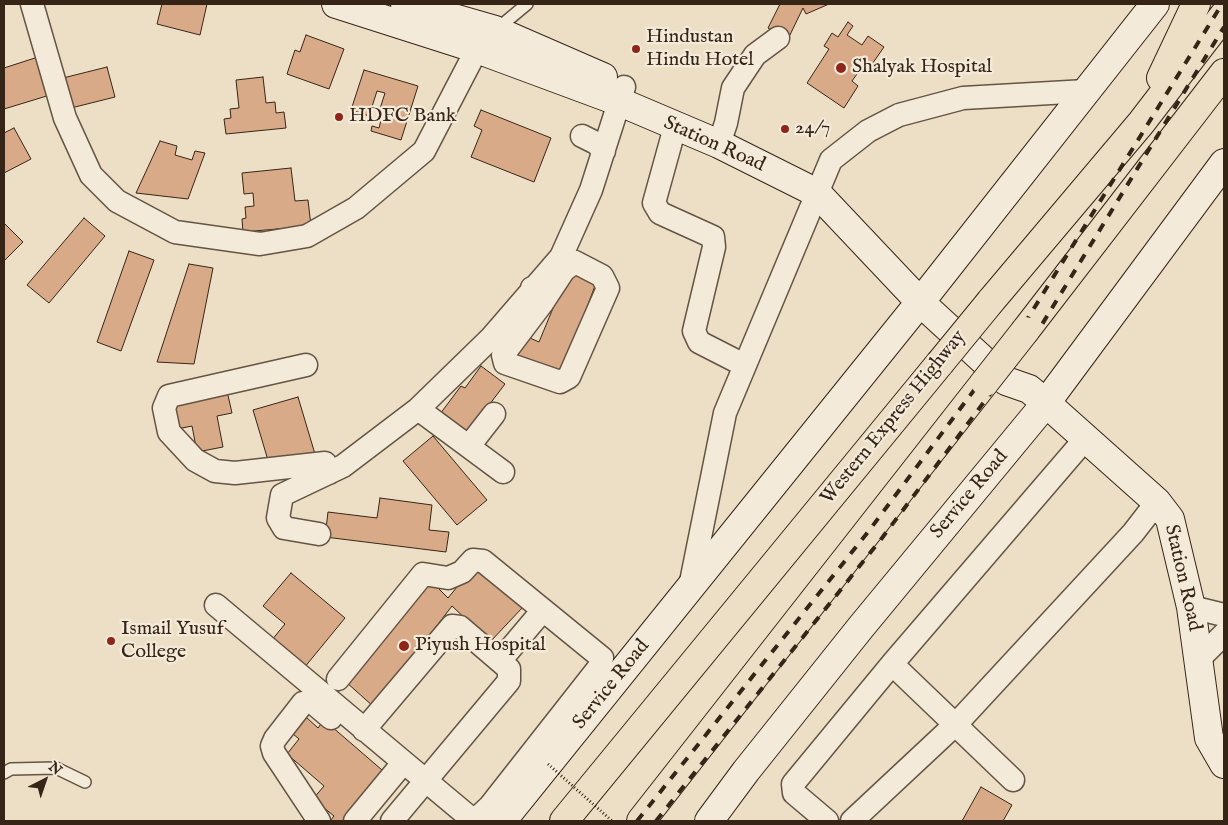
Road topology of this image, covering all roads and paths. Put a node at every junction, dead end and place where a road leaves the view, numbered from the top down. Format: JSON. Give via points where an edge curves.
{"nodes":[{"id":1,"x":32,"y":4,"type":"edge"},
{"id":2,"x":336,"y":4,"type":"edge"},
{"id":3,"x":405,"y":4,"type":"edge"},
{"id":4,"x":527,"y":4,"type":"edge"},
{"id":5,"x":1155,"y":4,"type":"edge"},
{"id":6,"x":1196,"y":4,"type":"edge"},
{"id":7,"x":1224,"y":15,"type":"edge"},
{"id":8,"x":778,"y":38,"type":"dead end"},
{"id":9,"x":486,"y":40,"type":"junction"},
{"id":10,"x":1224,"y":73,"type":"edge"},
{"id":11,"x":1086,"y":91,"type":"junction"},
{"id":12,"x":622,"y":94,"type":"junction"},
{"id":13,"x":1224,"y":106,"type":"edge"},
{"id":14,"x":1141,"y":123,"type":"junction"},
{"id":15,"x":675,"y":127,"type":"junction"},
{"id":16,"x":582,"y":136,"type":"dead end"},
{"id":17,"x":721,"y":138,"type":"junction"},
{"id":18,"x":1169,"y":144,"type":"junction"},
{"id":19,"x":604,"y":151,"type":"junction"},
{"id":20,"x":1224,"y":164,"type":"edge"},
{"id":21,"x":820,"y":185,"type":"junction"},
{"id":22,"x":538,"y":295,"type":"junction"},
{"id":23,"x":924,"y":297,"type":"junction"},
{"id":24,"x":306,"y":365,"type":"dead end"},
{"id":25,"x":744,"y":365,"type":"junction"},
{"id":26,"x":1038,"y":396,"type":"junction"},
{"id":27,"x":418,"y":410,"type":"junction"},
{"id":28,"x":494,"y":414,"type":"dead end"},
{"id":29,"x":1086,"y":438,"type":"junction"},
{"id":30,"x":469,"y":446,"type":"junction"},
{"id":31,"x":503,"y":472,"type":"dead end"},
{"id":32,"x":329,"y":473,"type":"junction"},
{"id":33,"x":1157,"y":502,"type":"junction"},
{"id":34,"x":319,"y":534,"type":"dead end"},
{"id":35,"x":690,"y":590,"type":"junction"},
{"id":36,"x":216,"y":605,"type":"dead end"},
{"id":37,"x":1191,"y":606,"type":"junction"},
{"id":38,"x":543,"y":610,"type":"junction"},
{"id":39,"x":1224,"y":615,"type":"edge"},
{"id":40,"x":1224,"y":634,"type":"edge"},
{"id":41,"x":1198,"y":660,"type":"junction"},
{"id":42,"x":500,"y":661,"type":"junction"},
{"id":43,"x":892,"y":664,"type":"junction"},
{"id":44,"x":326,"y":693,"type":"junction"},
{"id":45,"x":955,"y":725,"type":"junction"},
{"id":46,"x":364,"y":730,"type":"junction"},
{"id":47,"x":548,"y":764,"type":"junction"},
{"id":48,"x":1224,"y":764,"type":"edge"},
{"id":49,"x":399,"y":768,"type":"junction"},
{"id":50,"x":4,"y":773,"type":"edge"},
{"id":51,"x":1013,"y":780,"type":"dead end"},
{"id":52,"x":426,"y":781,"type":"junction"},
{"id":53,"x":85,"y":782,"type":"dead end"},
{"id":54,"x":319,"y":821,"type":"edge"},
{"id":55,"x":355,"y":821,"type":"edge"},
{"id":56,"x":392,"y":821,"type":"edge"},
{"id":57,"x":502,"y":821,"type":"edge"},
{"id":58,"x":564,"y":821,"type":"edge"},
{"id":59,"x":612,"y":821,"type":"edge"},
{"id":60,"x":641,"y":821,"type":"edge"},
{"id":61,"x":709,"y":821,"type":"edge"},
{"id":62,"x":826,"y":821,"type":"edge"},
{"id":63,"x":852,"y":821,"type":"edge"}],
"edges":[{"from":1,"to":9,"type":"street","via":[[65,118],[91,176],[117,202],[174,232],[260,244],[307,236],[356,208],[424,151]]},
{"from":2,"to":9,"type":"street","name":"Station Road"},
{"from":3,"to":9,"type":"street","name":"Station Road"},
{"from":4,"to":9,"type":"lane"},
{"from":5,"to":11,"type":"street","name":"Service Road"},
{"from":6,"to":14,"type":"highway"},
{"from":7,"to":14,"type":"highway","name":"Western Express Highway"},
{"from":8,"to":17,"type":"street","via":[[755,55],[733,88]]},
{"from":9,"to":12,"type":"street","name":"Station Road"},
{"from":10,"to":18,"type":"highway"},
{"from":11,"to":21,"type":"street","via":[[963,98],[899,115],[868,131],[831,160]]},
{"from":11,"to":23,"type":"street","name":"Service Road"},
{"from":12,"to":15,"type":"street","name":"Station Road"},
{"from":12,"to":17,"type":"street","name":"Station Road"},
{"from":12,"to":19,"type":"street"},
{"from":13,"to":18,"type":"highway"},
{"from":14,"to":58,"type":"highway","name":"Western Express Highway","bridge":true},
{"from":15,"to":17,"type":"street","name":"Station Road"},
{"from":15,"to":25,"type":"street","via":[[654,203],[660,213],[713,237],[714,247],[694,331],[699,342]]},
{"from":16,"to":19,"type":"street"},
{"from":17,"to":21,"type":"street","name":"Station Road"},
{"from":18,"to":60,"type":"highway","bridge":true},
{"from":19,"to":22,"type":"street","via":[[591,190],[561,257]]},
{"from":20,"to":26,"type":"street","name":"Service Road"},
{"from":21,"to":23,"type":"street","name":"Station Road"},
{"from":21,"to":25,"type":"street"},
{"from":22,"to":22,"type":"street","via":[[575,262],[602,276],[608,288],[569,377],[560,382],[506,363],[503,355]]},
{"from":22,"to":27,"type":"street"},
{"from":23,"to":26,"type":"street","name":"Station Road","via":[[1019,368]]},
{"from":23,"to":35,"type":"street","name":"Service Road"},
{"from":24,"to":32,"type":"street","via":[[169,396],[164,408],[169,432],[195,460],[215,471],[234,473],[325,463]]},
{"from":25,"to":35,"type":"street","via":[[725,414]]},
{"from":26,"to":29,"type":"street","name":"Station Road"},
{"from":26,"to":61,"type":"street","name":"Service Road"},
{"from":27,"to":30,"type":"street"},
{"from":27,"to":32,"type":"street"},
{"from":28,"to":30,"type":"street"},
{"from":29,"to":33,"type":"street","name":"Station Road"},
{"from":29,"to":43,"type":"street"},
{"from":30,"to":31,"type":"street"},
{"from":32,"to":34,"type":"street","via":[[282,495],[279,505],[278,518],[284,528]]},
{"from":33,"to":37,"type":"street","name":"Station Road","via":[[1170,519]]},
{"from":33,"to":45,"type":"street","via":[[1133,533]]},
{"from":35,"to":47,"type":"street","name":"Service Road"},
{"from":36,"to":44,"type":"street"},
{"from":37,"to":39,"type":"street"},
{"from":37,"to":41,"type":"street","name":"Station Road"},
{"from":38,"to":42,"type":"street"},
{"from":38,"to":44,"type":"street","via":[[483,561],[473,560],[462,572],[448,578],[423,574]]},
{"from":38,"to":52,"type":"street","via":[[602,658],[600,666],[490,806],[474,821]]},
{"from":40,"to":41,"type":"street"},
{"from":41,"to":48,"type":"street","name":"Station Road","via":[[1209,738]]},
{"from":42,"to":46,"type":"street","via":[[460,627],[452,626]]},
{"from":42,"to":52,"type":"street","via":[[509,669],[509,681]]},
{"from":43,"to":45,"type":"street"},
{"from":43,"to":62,"type":"street","via":[[793,784],[794,793]]},
{"from":44,"to":46,"type":"street"},
{"from":44,"to":49,"type":"street"},
{"from":44,"to":54,"type":"street","via":[[300,705],[272,746]]},
{"from":45,"to":51,"type":"street"},
{"from":45,"to":63,"type":"street"},
{"from":46,"to":49,"type":"street"},
{"from":47,"to":57,"type":"street","name":"Service Road"},
{"from":47,"to":59,"type":"path","bridge":true},
{"from":49,"to":52,"type":"street"},
{"from":49,"to":55,"type":"street"},
{"from":50,"to":53,"type":"lane","via":[[12,769],[56,768]]},
{"from":52,"to":56,"type":"street"}]}
